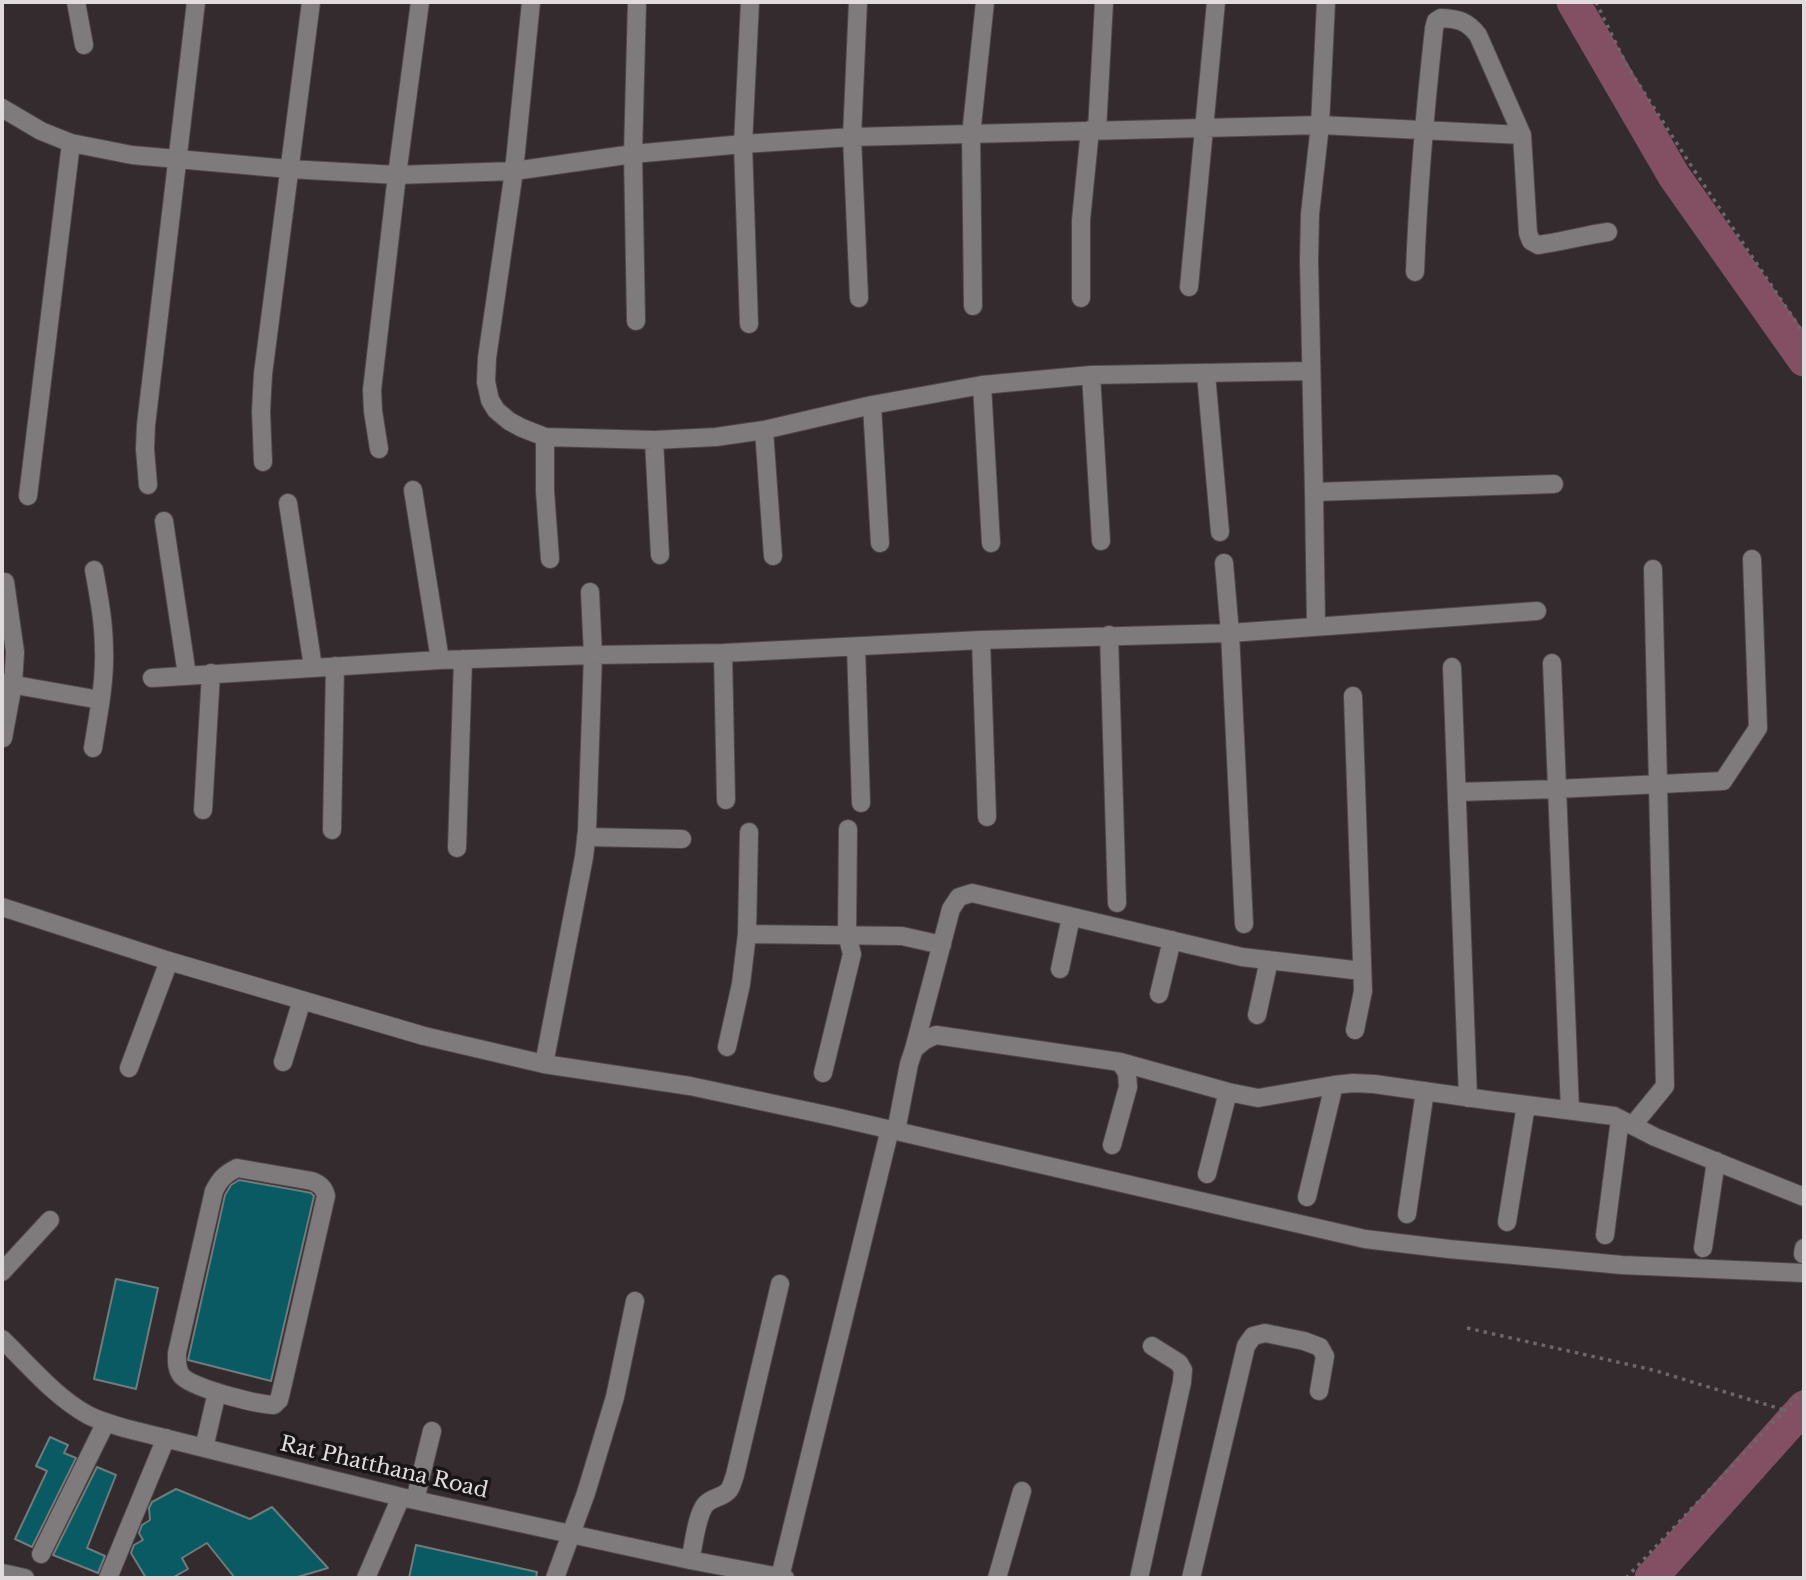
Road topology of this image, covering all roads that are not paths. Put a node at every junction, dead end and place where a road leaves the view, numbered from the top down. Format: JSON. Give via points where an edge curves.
{"nodes":[{"id":1,"x":76,"y":2,"type":"edge"},
{"id":2,"x":196,"y":2,"type":"edge"},
{"id":3,"x":311,"y":2,"type":"edge"},
{"id":4,"x":420,"y":2,"type":"edge"},
{"id":5,"x":531,"y":2,"type":"edge"},
{"id":6,"x":637,"y":2,"type":"edge"},
{"id":7,"x":750,"y":2,"type":"edge"},
{"id":8,"x":858,"y":2,"type":"edge"},
{"id":9,"x":985,"y":2,"type":"edge"},
{"id":10,"x":1104,"y":2,"type":"edge"},
{"id":11,"x":1216,"y":2,"type":"edge"},
{"id":12,"x":1326,"y":2,"type":"edge"},
{"id":13,"x":84,"y":45,"type":"dead end"},
{"id":14,"x":2,"y":108,"type":"edge"},
{"id":15,"x":1320,"y":125,"type":"junction"},
{"id":16,"x":1203,"y":128,"type":"junction"},
{"id":17,"x":1423,"y":129,"type":"junction"},
{"id":18,"x":1094,"y":130,"type":"junction"},
{"id":19,"x":971,"y":135,"type":"junction"},
{"id":20,"x":1522,"y":135,"type":"junction"},
{"id":21,"x":852,"y":137,"type":"junction"},
{"id":22,"x":71,"y":143,"type":"junction"},
{"id":23,"x":743,"y":144,"type":"junction"},
{"id":24,"x":633,"y":154,"type":"junction"},
{"id":25,"x":178,"y":159,"type":"junction"},
{"id":26,"x":289,"y":169,"type":"junction"},
{"id":27,"x":514,"y":171,"type":"junction"},
{"id":28,"x":397,"y":175,"type":"junction"},
{"id":29,"x":1608,"y":232,"type":"dead end"},
{"id":30,"x":1415,"y":272,"type":"dead end"},
{"id":31,"x":1189,"y":287,"type":"dead end"},
{"id":32,"x":859,"y":298,"type":"dead end"},
{"id":33,"x":1081,"y":298,"type":"dead end"},
{"id":34,"x":973,"y":306,"type":"dead end"},
{"id":35,"x":636,"y":321,"type":"dead end"},
{"id":36,"x":749,"y":324,"type":"dead end"},
{"id":37,"x":1310,"y":371,"type":"junction"},
{"id":38,"x":1206,"y":374,"type":"junction"},
{"id":39,"x":1091,"y":375,"type":"junction"},
{"id":40,"x":982,"y":385,"type":"junction"},
{"id":41,"x":872,"y":405,"type":"junction"},
{"id":42,"x":764,"y":430,"type":"junction"},
{"id":43,"x":545,"y":438,"type":"junction"},
{"id":44,"x":654,"y":440,"type":"junction"},
{"id":45,"x":379,"y":449,"type":"dead end"},
{"id":46,"x":263,"y":462,"type":"dead end"},
{"id":47,"x":1554,"y":484,"type":"dead end"},
{"id":48,"x":148,"y":485,"type":"dead end"},
{"id":49,"x":413,"y":490,"type":"dead end"},
{"id":50,"x":1314,"y":492,"type":"junction"},
{"id":51,"x":29,"y":496,"type":"dead end"},
{"id":52,"x":288,"y":503,"type":"dead end"},
{"id":53,"x":164,"y":520,"type":"dead end"},
{"id":54,"x":1220,"y":532,"type":"dead end"},
{"id":55,"x":1101,"y":541,"type":"dead end"},
{"id":56,"x":880,"y":543,"type":"dead end"},
{"id":57,"x":991,"y":543,"type":"dead end"},
{"id":58,"x":660,"y":555,"type":"dead end"},
{"id":59,"x":773,"y":556,"type":"dead end"},
{"id":60,"x":550,"y":559,"type":"dead end"},
{"id":61,"x":1752,"y":559,"type":"dead end"},
{"id":62,"x":1224,"y":563,"type":"dead end"},
{"id":63,"x":1653,"y":569,"type":"dead end"},
{"id":64,"x":94,"y":570,"type":"dead end"},
{"id":65,"x":5,"y":582,"type":"dead end"},
{"id":66,"x":590,"y":592,"type":"dead end"},
{"id":67,"x":1537,"y":611,"type":"dead end"},
{"id":68,"x":1316,"y":626,"type":"junction"},
{"id":69,"x":1230,"y":633,"type":"junction"},
{"id":70,"x":1110,"y":635,"type":"junction"},
{"id":71,"x":981,"y":640,"type":"junction"},
{"id":72,"x":856,"y":647,"type":"junction"},
{"id":73,"x":723,"y":653,"type":"junction"},
{"id":74,"x":593,"y":655,"type":"junction"},
{"id":75,"x":463,"y":659,"type":"junction"},
{"id":76,"x":440,"y":660,"type":"junction"},
{"id":77,"x":1552,"y":663,"type":"dead end"},
{"id":78,"x":335,"y":666,"type":"junction"},
{"id":79,"x":313,"y":667,"type":"junction"},
{"id":80,"x":1452,"y":667,"type":"dead end"},
{"id":81,"x":211,"y":673,"type":"junction"},
{"id":82,"x":187,"y":675,"type":"junction"},
{"id":83,"x":152,"y":678,"type":"dead end"},
{"id":84,"x":7,"y":683,"type":"edge"},
{"id":85,"x":1353,"y":696,"type":"dead end"},
{"id":86,"x":100,"y":700,"type":"junction"},
{"id":87,"x":3,"y":738,"type":"edge"},
{"id":88,"x":93,"y":748,"type":"dead end"},
{"id":89,"x":1658,"y":784,"type":"junction"},
{"id":90,"x":1557,"y":789,"type":"junction"},
{"id":91,"x":1457,"y":792,"type":"junction"},
{"id":92,"x":726,"y":800,"type":"dead end"},
{"id":93,"x":861,"y":803,"type":"dead end"},
{"id":94,"x":203,"y":810,"type":"dead end"},
{"id":95,"x":987,"y":817,"type":"dead end"},
{"id":96,"x":848,"y":829,"type":"dead end"},
{"id":97,"x":332,"y":830,"type":"dead end"},
{"id":98,"x":749,"y":832,"type":"dead end"},
{"id":99,"x":586,"y":837,"type":"junction"},
{"id":100,"x":682,"y":839,"type":"dead end"},
{"id":101,"x":457,"y":848,"type":"dead end"},
{"id":102,"x":1117,"y":903,"type":"dead end"},
{"id":103,"x":2,"y":907,"type":"edge"},
{"id":104,"x":1071,"y":917,"type":"junction"},
{"id":105,"x":1244,"y":924,"type":"dead end"},
{"id":106,"x":747,"y":934,"type":"junction"},
{"id":107,"x":847,"y":935,"type":"junction"},
{"id":108,"x":1172,"y":940,"type":"junction"},
{"id":109,"x":942,"y":944,"type":"junction"},
{"id":110,"x":1269,"y":960,"type":"junction"},
{"id":111,"x":169,"y":961,"type":"junction"},
{"id":112,"x":1060,"y":970,"type":"dead end"},
{"id":113,"x":1362,"y":971,"type":"junction"},
{"id":114,"x":1159,"y":994,"type":"dead end"},
{"id":115,"x":302,"y":1000,"type":"junction"},
{"id":116,"x":1257,"y":1015,"type":"dead end"},
{"id":117,"x":1355,"y":1030,"type":"dead end"},
{"id":118,"x":727,"y":1047,"type":"dead end"},
{"id":119,"x":914,"y":1049,"type":"junction"},
{"id":120,"x":283,"y":1062,"type":"dead end"},
{"id":121,"x":1120,"y":1062,"type":"junction"},
{"id":122,"x":544,"y":1064,"type":"junction"},
{"id":123,"x":128,"y":1068,"type":"dead end"},
{"id":124,"x":823,"y":1073,"type":"dead end"},
{"id":125,"x":1334,"y":1085,"type":"junction"},
{"id":126,"x":1425,"y":1091,"type":"junction"},
{"id":127,"x":1228,"y":1092,"type":"junction"},
{"id":128,"x":1468,"y":1098,"type":"junction"},
{"id":129,"x":1526,"y":1105,"type":"junction"},
{"id":130,"x":1570,"y":1110,"type":"junction"},
{"id":131,"x":1627,"y":1122,"type":"junction"},
{"id":132,"x":893,"y":1130,"type":"junction"},
{"id":133,"x":1112,"y":1145,"type":"dead end"},
{"id":134,"x":1716,"y":1161,"type":"junction"},
{"id":135,"x":1207,"y":1174,"type":"dead end"},
{"id":136,"x":1307,"y":1197,"type":"dead end"},
{"id":137,"x":1804,"y":1197,"type":"edge"},
{"id":138,"x":1407,"y":1214,"type":"dead end"},
{"id":139,"x":50,"y":1220,"type":"dead end"},
{"id":140,"x":1507,"y":1222,"type":"dead end"},
{"id":141,"x":1605,"y":1235,"type":"dead end"},
{"id":142,"x":1703,"y":1248,"type":"dead end"},
{"id":143,"x":2,"y":1271,"type":"edge"},
{"id":144,"x":1804,"y":1273,"type":"edge"},
{"id":145,"x":780,"y":1284,"type":"dead end"},
{"id":146,"x":635,"y":1301,"type":"dead end"},
{"id":147,"x":2,"y":1339,"type":"edge"},
{"id":148,"x":1152,"y":1346,"type":"dead end"},
{"id":149,"x":1320,"y":1391,"type":"dead end"},
{"id":150,"x":217,"y":1392,"type":"junction"},
{"id":151,"x":106,"y":1422,"type":"junction"},
{"id":152,"x":432,"y":1431,"type":"dead end"},
{"id":153,"x":166,"y":1438,"type":"junction"},
{"id":154,"x":204,"y":1448,"type":"junction"},
{"id":155,"x":1022,"y":1491,"type":"dead end"},
{"id":156,"x":408,"y":1498,"type":"junction"},
{"id":157,"x":572,"y":1534,"type":"junction"},
{"id":158,"x":41,"y":1554,"type":"dead end"},
{"id":159,"x":690,"y":1560,"type":"junction"},
{"id":160,"x":2,"y":1573,"type":"edge"},
{"id":161,"x":25,"y":1578,"type":"edge"},
{"id":162,"x":108,"y":1578,"type":"edge"},
{"id":163,"x":366,"y":1578,"type":"edge"},
{"id":164,"x":555,"y":1578,"type":"edge"},
{"id":165,"x":783,"y":1578,"type":"edge"},
{"id":166,"x":997,"y":1578,"type":"edge"},
{"id":167,"x":1139,"y":1578,"type":"edge"},
{"id":168,"x":1191,"y":1578,"type":"edge"}],
"edges":[{"from":1,"to":13,"type":"street"},
{"from":2,"to":25,"type":"street"},
{"from":3,"to":26,"type":"street"},
{"from":4,"to":28,"type":"street"},
{"from":5,"to":27,"type":"street"},
{"from":6,"to":24,"type":"street"},
{"from":7,"to":23,"type":"street"},
{"from":8,"to":21,"type":"street"},
{"from":9,"to":19,"type":"street"},
{"from":10,"to":18,"type":"street"},
{"from":11,"to":16,"type":"street"},
{"from":12,"to":15,"type":"street"},
{"from":14,"to":22,"type":"street"},
{"from":15,"to":16,"type":"street"},
{"from":15,"to":17,"type":"street"},
{"from":15,"to":37,"type":"street","via":[[1310,214]]},
{"from":16,"to":18,"type":"street"},
{"from":16,"to":31,"type":"street"},
{"from":17,"to":20,"type":"street"},
{"from":17,"to":20,"type":"street","via":[[1436,21],[1451,18],[1470,24],[1478,35]]},
{"from":17,"to":30,"type":"street"},
{"from":18,"to":19,"type":"street"},
{"from":18,"to":33,"type":"street","via":[[1081,220]]},
{"from":19,"to":21,"type":"street"},
{"from":19,"to":34,"type":"street"},
{"from":20,"to":29,"type":"street","via":[[1531,241],[1538,245]]},
{"from":21,"to":23,"type":"street"},
{"from":21,"to":32,"type":"street"},
{"from":22,"to":25,"type":"street"},
{"from":22,"to":51,"type":"street"},
{"from":23,"to":24,"type":"street"},
{"from":23,"to":36,"type":"street"},
{"from":24,"to":27,"type":"street"},
{"from":24,"to":35,"type":"street"},
{"from":25,"to":26,"type":"street"},
{"from":25,"to":48,"type":"street","via":[[146,425]]},
{"from":26,"to":28,"type":"street"},
{"from":26,"to":46,"type":"street","via":[[263,374]]},
{"from":27,"to":28,"type":"street"},
{"from":27,"to":43,"type":"street","via":[[486,382],[496,410]]},
{"from":28,"to":45,"type":"street","via":[[372,390]]},
{"from":37,"to":38,"type":"street"},
{"from":37,"to":50,"type":"street"},
{"from":38,"to":39,"type":"street"},
{"from":38,"to":54,"type":"street"},
{"from":39,"to":40,"type":"street"},
{"from":39,"to":55,"type":"street"},
{"from":40,"to":41,"type":"street"},
{"from":40,"to":57,"type":"street"},
{"from":41,"to":42,"type":"street"},
{"from":41,"to":56,"type":"street"},
{"from":42,"to":44,"type":"street"},
{"from":42,"to":59,"type":"street"},
{"from":43,"to":44,"type":"street"},
{"from":43,"to":60,"type":"street"},
{"from":44,"to":58,"type":"street"},
{"from":47,"to":50,"type":"street"},
{"from":49,"to":76,"type":"street"},
{"from":50,"to":68,"type":"street"},
{"from":52,"to":79,"type":"street"},
{"from":53,"to":82,"type":"street"},
{"from":61,"to":89,"type":"street","via":[[1758,728],[1723,781]]},
{"from":62,"to":69,"type":"street"},
{"from":63,"to":89,"type":"street"},
{"from":64,"to":86,"type":"street","via":[[103,630]]},
{"from":65,"to":84,"type":"street","via":[[15,652]]},
{"from":66,"to":74,"type":"street"},
{"from":67,"to":68,"type":"street"},
{"from":68,"to":69,"type":"street"},
{"from":69,"to":70,"type":"street"},
{"from":69,"to":105,"type":"street"},
{"from":70,"to":71,"type":"street"},
{"from":70,"to":102,"type":"street"},
{"from":71,"to":72,"type":"street"},
{"from":71,"to":95,"type":"street"},
{"from":72,"to":73,"type":"street"},
{"from":72,"to":93,"type":"street"},
{"from":73,"to":74,"type":"street"},
{"from":73,"to":92,"type":"street"},
{"from":74,"to":75,"type":"street"},
{"from":74,"to":99,"type":"street"},
{"from":75,"to":76,"type":"street"},
{"from":75,"to":101,"type":"street"},
{"from":76,"to":78,"type":"street"},
{"from":77,"to":90,"type":"street"},
{"from":78,"to":79,"type":"street"},
{"from":78,"to":97,"type":"street"},
{"from":79,"to":81,"type":"street"},
{"from":80,"to":91,"type":"street"},
{"from":81,"to":82,"type":"street"},
{"from":81,"to":94,"type":"street"},
{"from":82,"to":83,"type":"street"},
{"from":84,"to":86,"type":"street"},
{"from":84,"to":87,"type":"street"},
{"from":85,"to":113,"type":"street"},
{"from":86,"to":88,"type":"street"},
{"from":89,"to":90,"type":"street"},
{"from":89,"to":131,"type":"street","via":[[1665,1086]]},
{"from":90,"to":91,"type":"street"},
{"from":90,"to":130,"type":"street"},
{"from":91,"to":128,"type":"street"},
{"from":96,"to":107,"type":"street"},
{"from":98,"to":106,"type":"street"},
{"from":99,"to":100,"type":"street"},
{"from":99,"to":122,"type":"street"},
{"from":103,"to":111,"type":"street"},
{"from":104,"to":108,"type":"street"},
{"from":104,"to":109,"type":"street","via":[[972,893],[959,897],[951,909]]},
{"from":104,"to":112,"type":"street"},
{"from":106,"to":107,"type":"street"},
{"from":106,"to":118,"type":"street"},
{"from":107,"to":109,"type":"street","via":[[902,936]]},
{"from":107,"to":124,"type":"street","via":[[852,954]]},
{"from":108,"to":110,"type":"street"},
{"from":108,"to":114,"type":"street"},
{"from":109,"to":119,"type":"street"},
{"from":110,"to":113,"type":"street"},
{"from":110,"to":116,"type":"street"},
{"from":111,"to":115,"type":"street"},
{"from":111,"to":123,"type":"street"},
{"from":113,"to":117,"type":"street"},
{"from":115,"to":120,"type":"street"},
{"from":115,"to":122,"type":"street","via":[[424,1036]]},
{"from":119,"to":121,"type":"street","via":[[936,1035]]},
{"from":119,"to":132,"type":"street"},
{"from":121,"to":127,"type":"street"},
{"from":121,"to":133,"type":"street","via":[[1128,1087]]},
{"from":122,"to":132,"type":"street","via":[[690,1086]]},
{"from":125,"to":126,"type":"street","via":[[1374,1084]]},
{"from":125,"to":127,"type":"street","via":[[1258,1098]]},
{"from":125,"to":136,"type":"street"},
{"from":126,"to":128,"type":"street"},
{"from":126,"to":138,"type":"street"},
{"from":127,"to":135,"type":"street"},
{"from":128,"to":129,"type":"street"},
{"from":129,"to":130,"type":"street"},
{"from":129,"to":140,"type":"street"},
{"from":130,"to":131,"type":"street"},
{"from":131,"to":134,"type":"street"},
{"from":131,"to":141,"type":"street"},
{"from":132,"to":144,"type":"street","via":[[1365,1239],[1622,1265]]},
{"from":132,"to":165,"type":"street"},
{"from":134,"to":137,"type":"street"},
{"from":134,"to":142,"type":"street"},
{"from":139,"to":143,"type":"street"},
{"from":145,"to":159,"type":"street","via":[[735,1475],[726,1494],[709,1501],[700,1515]]},
{"from":146,"to":157,"type":"street","via":[[615,1397]]},
{"from":147,"to":151,"type":"street","name":"Rat Phatthana Road","via":[[75,1406]]},
{"from":148,"to":167,"type":"street","via":[[1183,1370]]},
{"from":149,"to":168,"type":"street","via":[[1325,1356],[1320,1347],[1265,1333],[1253,1336]]},
{"from":150,"to":150,"type":"street","via":[[274,1405],[279,1400],[326,1196],[312,1181],[236,1168],[219,1180],[214,1191],[177,1366],[190,1383]]},
{"from":150,"to":154,"type":"street"},
{"from":151,"to":153,"type":"street","name":"Rat Phatthana Road"},
{"from":151,"to":158,"type":"street"},
{"from":152,"to":156,"type":"street"},
{"from":153,"to":154,"type":"street","name":"Rat Phatthana Road"},
{"from":153,"to":162,"type":"street"},
{"from":154,"to":156,"type":"street","name":"Rat Phatthana Road"},
{"from":155,"to":166,"type":"street"},
{"from":156,"to":157,"type":"street","name":"Rat Phatthana Road"},
{"from":156,"to":163,"type":"street"},
{"from":157,"to":159,"type":"street","name":"Rat Phatthana Road"},
{"from":157,"to":164,"type":"street"},
{"from":159,"to":165,"type":"street","name":"Rat Phatthana Road"},
{"from":160,"to":161,"type":"street"}]}
